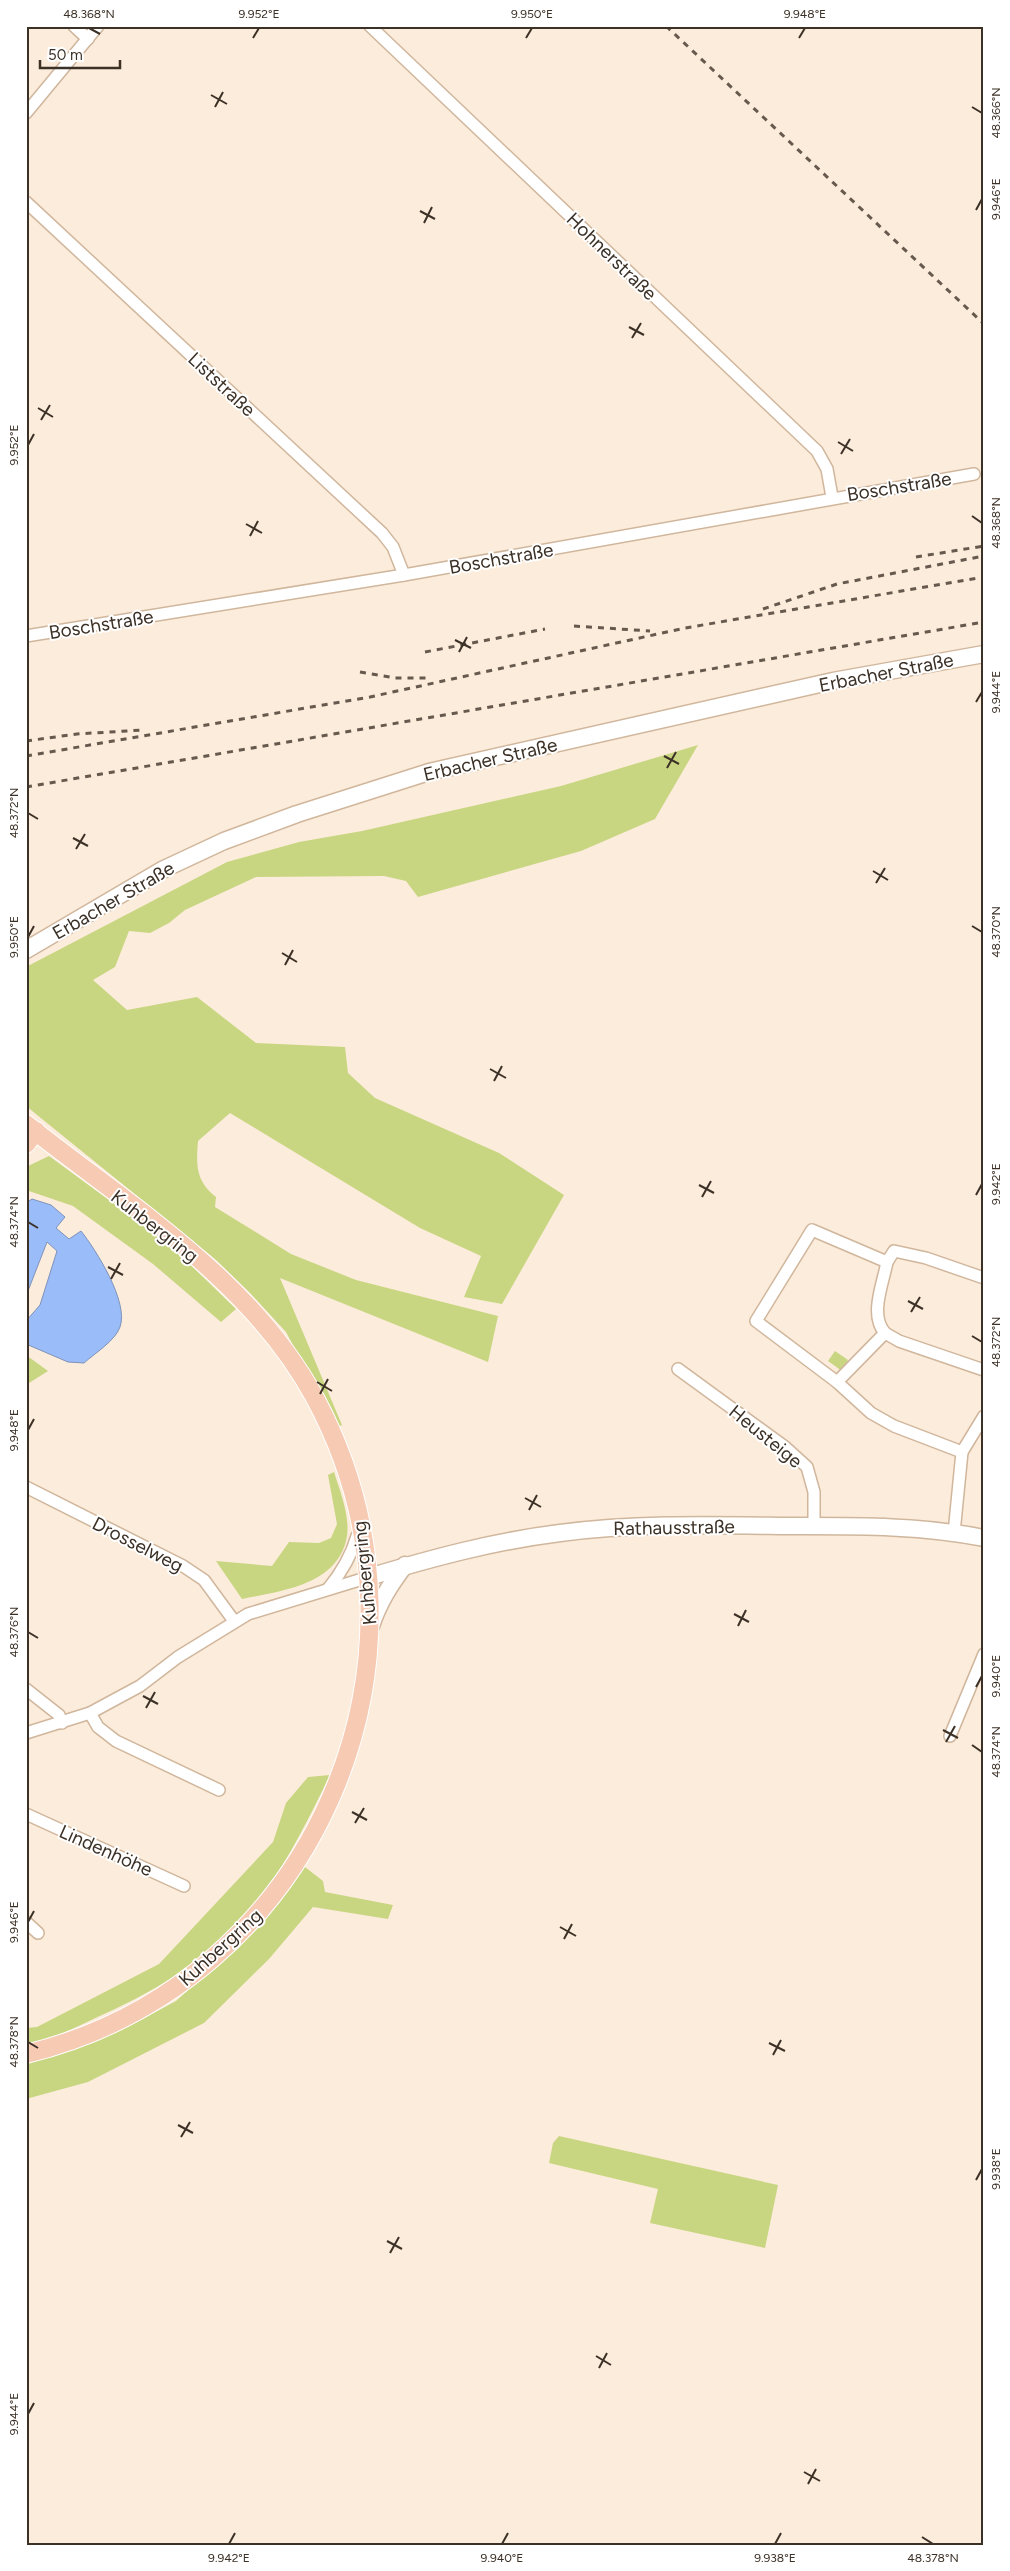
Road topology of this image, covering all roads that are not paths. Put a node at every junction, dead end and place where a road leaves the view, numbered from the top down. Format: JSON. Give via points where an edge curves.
{"nodes":[{"id":1,"x":98,"y":26,"type":"edge"},
{"id":2,"x":370,"y":26,"type":"edge"},
{"id":3,"x":75,"y":27,"type":"edge"},
{"id":4,"x":88,"y":39,"type":"junction"},
{"id":5,"x":26,"y":113,"type":"edge"},
{"id":6,"x":26,"y":202,"type":"edge"},
{"id":7,"x":979,"y":473,"type":"edge"},
{"id":8,"x":832,"y":498,"type":"junction"},
{"id":9,"x":404,"y":575,"type":"junction"},
{"id":10,"x":26,"y":636,"type":"edge"},
{"id":11,"x":984,"y":654,"type":"edge"},
{"id":12,"x":26,"y":950,"type":"edge"},
{"id":13,"x":29,"y":1133,"type":"edge"},
{"id":14,"x":887,"y":1262,"type":"junction"},
{"id":15,"x":984,"y":1278,"type":"edge"},
{"id":16,"x":885,"y":1333,"type":"junction"},
{"id":17,"x":678,"y":1369,"type":"dead end"},
{"id":18,"x":984,"y":1370,"type":"edge"},
{"id":19,"x":837,"y":1382,"type":"junction"},
{"id":20,"x":984,"y":1416,"type":"edge"},
{"id":21,"x":962,"y":1452,"type":"junction"},
{"id":22,"x":26,"y":1487,"type":"edge"},
{"id":23,"x":359,"y":1516,"type":"junction"},
{"id":24,"x":814,"y":1526,"type":"junction"},
{"id":25,"x":954,"y":1534,"type":"junction"},
{"id":26,"x":984,"y":1538,"type":"edge"},
{"id":27,"x":405,"y":1566,"type":"junction"},
{"id":28,"x":368,"y":1576,"type":"junction"},
{"id":29,"x":327,"y":1589,"type":"junction"},
{"id":30,"x":234,"y":1621,"type":"junction"},
{"id":31,"x":371,"y":1629,"type":"junction"},
{"id":32,"x":984,"y":1654,"type":"edge"},
{"id":33,"x":980,"y":1674,"type":"edge"},
{"id":34,"x":26,"y":1689,"type":"edge"},
{"id":35,"x":90,"y":1713,"type":"junction"},
{"id":36,"x":62,"y":1724,"type":"junction"},
{"id":37,"x":26,"y":1732,"type":"edge"},
{"id":38,"x":950,"y":1736,"type":"dead end"},
{"id":39,"x":219,"y":1790,"type":"dead end"},
{"id":40,"x":26,"y":1814,"type":"edge"},
{"id":41,"x":184,"y":1886,"type":"dead end"},
{"id":42,"x":26,"y":1922,"type":"edge"},
{"id":43,"x":38,"y":1933,"type":"dead end"},
{"id":44,"x":26,"y":2054,"type":"edge"}],
"edges":[{"from":1,"to":4,"type":"street"},
{"from":2,"to":8,"type":"street","name":"Hohnerstraße","via":[[817,451],[827,469]]},
{"from":3,"to":4,"type":"street"},
{"from":4,"to":5,"type":"street"},
{"from":6,"to":9,"type":"street","name":"Liststraße","via":[[382,533],[393,547]]},
{"from":7,"to":8,"type":"street","name":"Boschstraße"},
{"from":8,"to":9,"type":"street","name":"Boschstraße"},
{"from":9,"to":10,"type":"street","name":"Boschstraße"},
{"from":11,"to":12,"type":"main road","name":"Erbacher Straße","via":[[833,681],[429,772],[224,841],[164,869]]},
{"from":13,"to":23,"type":"main road","name":"Kuhbergring","via":[[194,1256],[263,1322],[314,1397],[342,1458]]},
{"from":14,"to":15,"type":"street","via":[[894,1251]]},
{"from":14,"to":16,"type":"street","via":[[877,1313],[879,1326]]},
{"from":14,"to":19,"type":"street","via":[[812,1230],[756,1321]]},
{"from":16,"to":18,"type":"street","via":[[899,1341]]},
{"from":16,"to":19,"type":"street"},
{"from":17,"to":24,"type":"street","name":"Heusteige","via":[[785,1447],[807,1467],[814,1492]]},
{"from":19,"to":21,"type":"street","via":[[871,1413],[894,1426]]},
{"from":20,"to":21,"type":"street"},
{"from":21,"to":25,"type":"street"},
{"from":22,"to":30,"type":"street","name":"Drosselweg","via":[[183,1566],[204,1580]]},
{"from":23,"to":28,"type":"main road","name":"Kuhbergring"},
{"from":23,"to":29,"type":"street","via":[[351,1556]]},
{"from":24,"to":25,"type":"main road","name":"Rathausstraße"},
{"from":24,"to":27,"type":"main road","name":"Rathausstraße","via":[[601,1528],[495,1543]]},
{"from":25,"to":26,"type":"main road","name":"Rathausstraße"},
{"from":27,"to":28,"type":"main road","name":"Rathausstraße"},
{"from":27,"to":31,"type":"main road","via":[[377,1607]]},
{"from":28,"to":29,"type":"street"},
{"from":28,"to":31,"type":"main road","name":"Kuhbergring"},
{"from":29,"to":30,"type":"street"},
{"from":30,"to":35,"type":"street","via":[[140,1686]]},
{"from":31,"to":44,"type":"main road","name":"Kuhbergring","via":[[357,1716],[335,1788],[299,1860],[274,1897],[229,1944],[160,1999],[99,2029]]},
{"from":32,"to":33,"type":"street"},
{"from":33,"to":38,"type":"street"},
{"from":34,"to":36,"type":"street","via":[[59,1715]]},
{"from":35,"to":36,"type":"street"},
{"from":35,"to":39,"type":"street","via":[[98,1727],[116,1741]]},
{"from":36,"to":37,"type":"street"},
{"from":40,"to":41,"type":"street","name":"Lindenhöhe"},
{"from":42,"to":43,"type":"street"}]}
